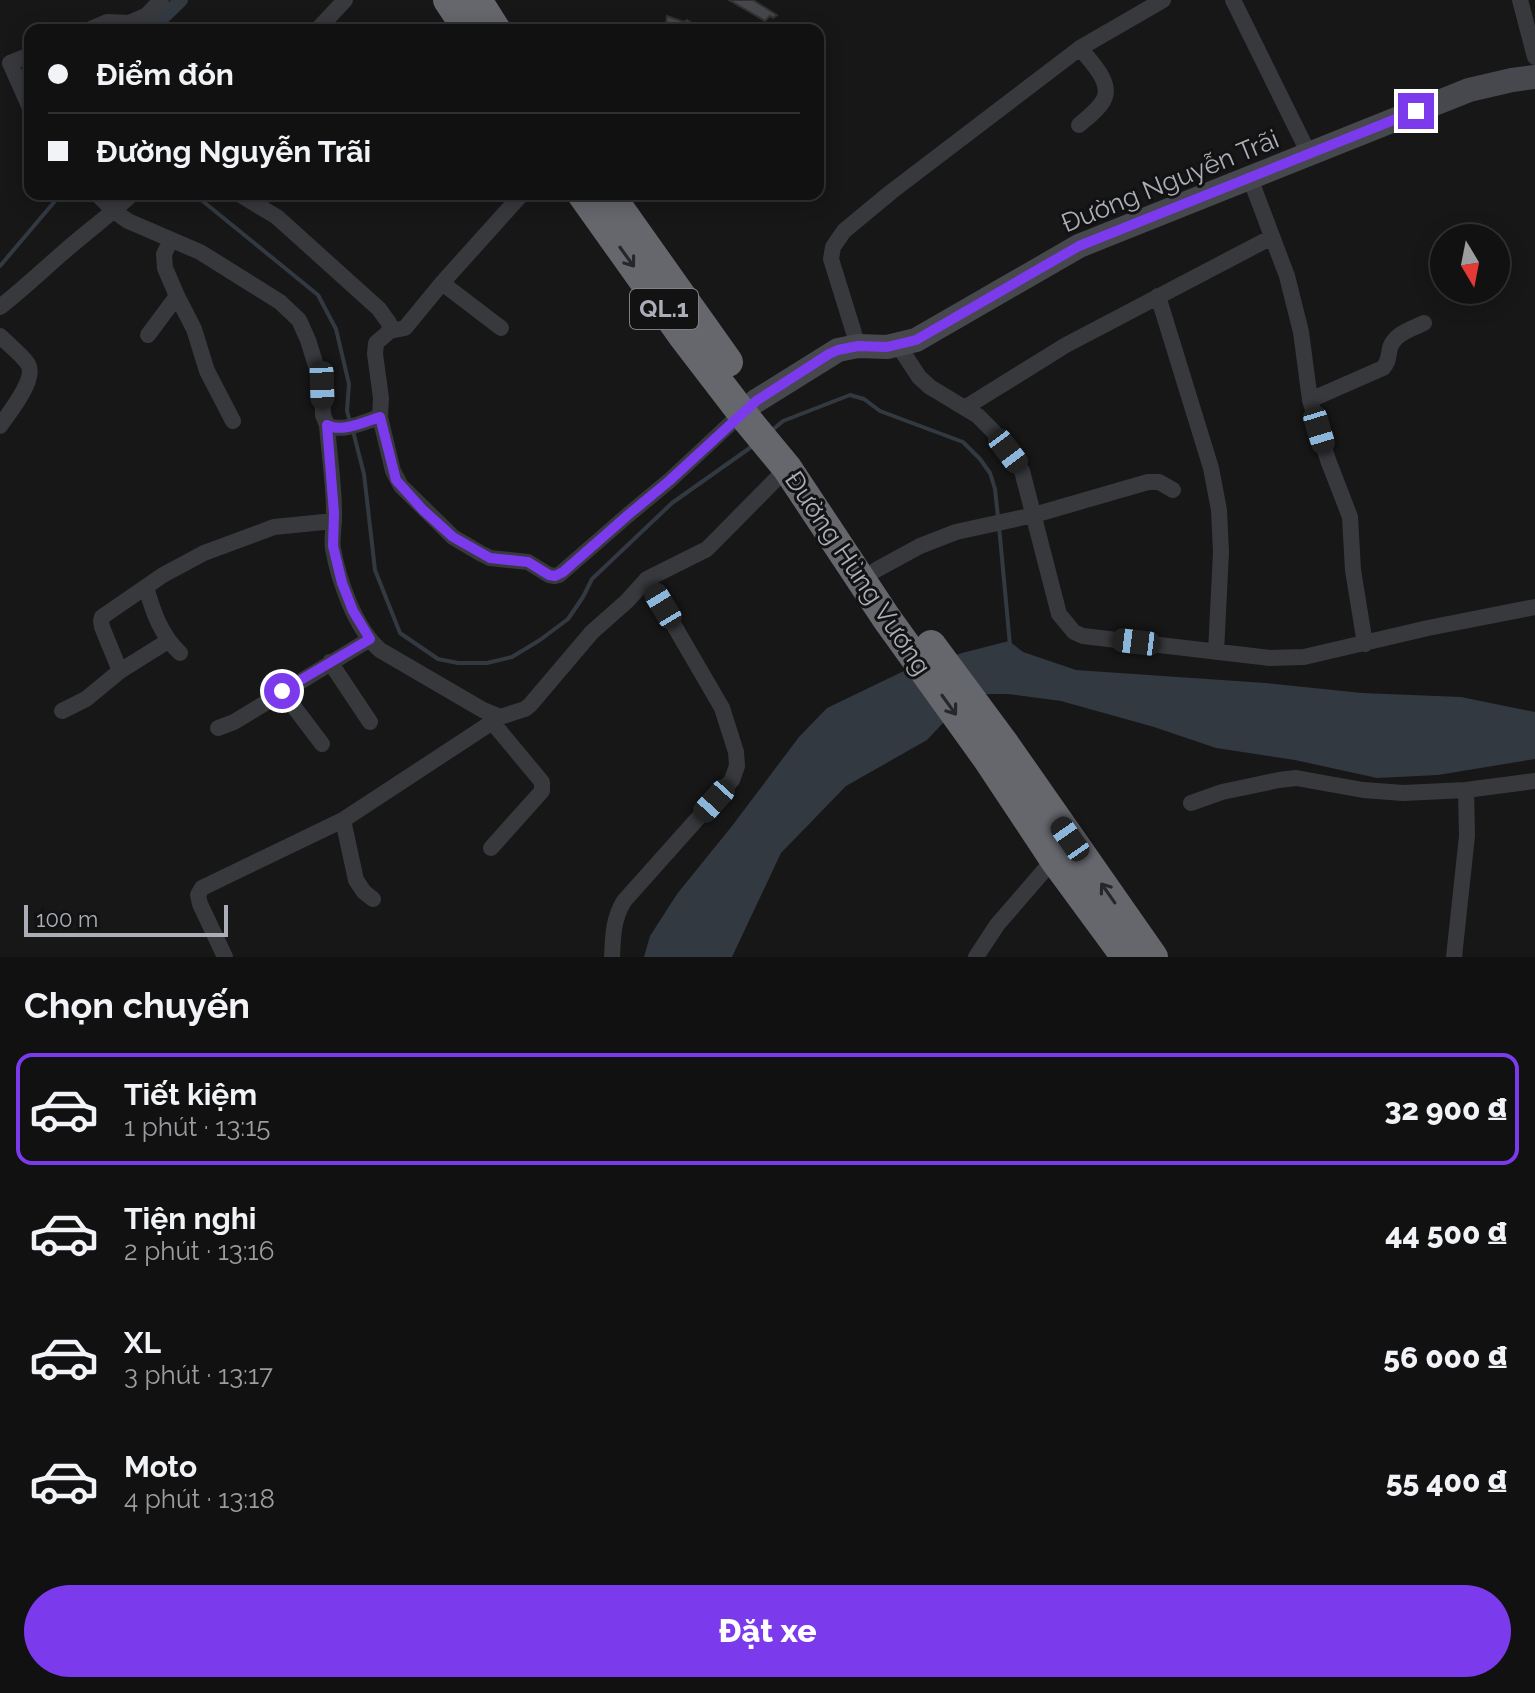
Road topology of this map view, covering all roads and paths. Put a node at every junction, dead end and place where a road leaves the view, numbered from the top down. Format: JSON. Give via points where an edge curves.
{"nodes":[{"id":1,"x":161,"y":0,"type":"edge"},
{"id":2,"x":345,"y":0,"type":"edge"},
{"id":3,"x":448,"y":0,"type":"edge"},
{"id":4,"x":477,"y":0,"type":"edge"},
{"id":5,"x":1163,"y":0,"type":"edge"},
{"id":6,"x":1233,"y":0,"type":"edge"},
{"id":7,"x":1520,"y":0,"type":"edge"},
{"id":8,"x":102,"y":24,"type":"edge"},
{"id":9,"x":323,"y":24,"type":"edge"},
{"id":10,"x":464,"y":24,"type":"edge"},
{"id":11,"x":492,"y":24,"type":"edge"},
{"id":12,"x":1080,"y":48,"type":"junction"},
{"id":13,"x":1535,"y":57,"type":"edge"},
{"id":14,"x":5,"y":58,"type":"edge"},
{"id":15,"x":1535,"y":77,"type":"edge"},
{"id":16,"x":24,"y":96,"type":"edge"},
{"id":17,"x":1079,"y":125,"type":"dead end"},
{"id":18,"x":1309,"y":154,"type":"junction"},
{"id":19,"x":1250,"y":178,"type":"junction"},
{"id":20,"x":103,"y":200,"type":"edge"},
{"id":21,"x":126,"y":200,"type":"edge"},
{"id":22,"x":249,"y":200,"type":"edge"},
{"id":23,"x":517,"y":200,"type":"edge"},
{"id":24,"x":586,"y":200,"type":"edge"},
{"id":25,"x":613,"y":200,"type":"edge"},
{"id":26,"x":114,"y":211,"type":"junction"},
{"id":27,"x":1272,"y":237,"type":"junction"},
{"id":28,"x":171,"y":240,"type":"junction"},
{"id":29,"x":442,"y":283,"type":"junction"},
{"id":30,"x":177,"y":296,"type":"junction"},
{"id":31,"x":1158,"y":296,"type":"junction"},
{"id":32,"x":0,"y":307,"type":"edge"},
{"id":33,"x":1424,"y":323,"type":"dead end"},
{"id":34,"x":501,"y":328,"type":"dead end"},
{"id":35,"x":390,"y":331,"type":"junction"},
{"id":36,"x":148,"y":335,"type":"dead end"},
{"id":37,"x":0,"y":336,"type":"edge"},
{"id":38,"x":898,"y":345,"type":"junction"},
{"id":39,"x":858,"y":346,"type":"junction"},
{"id":40,"x":1310,"y":400,"type":"junction"},
{"id":41,"x":966,"y":407,"type":"junction"},
{"id":42,"x":749,"y":412,"type":"junction"},
{"id":43,"x":380,"y":417,"type":"junction"},
{"id":44,"x":233,"y":421,"type":"dead end"},
{"id":45,"x":327,"y":425,"type":"junction"},
{"id":46,"x":0,"y":426,"type":"edge"},
{"id":47,"x":783,"y":455,"type":"junction"},
{"id":48,"x":1173,"y":490,"type":"dead end"},
{"id":49,"x":1034,"y":515,"type":"junction"},
{"id":50,"x":334,"y":521,"type":"junction"},
{"id":51,"x":876,"y":570,"type":"junction"},
{"id":52,"x":647,"y":579,"type":"junction"},
{"id":53,"x":146,"y":587,"type":"junction"},
{"id":54,"x":1535,"y":607,"type":"edge"},
{"id":55,"x":896,"y":613,"type":"junction"},
{"id":56,"x":370,"y":639,"type":"junction"},
{"id":57,"x":1365,"y":644,"type":"junction"},
{"id":58,"x":1216,"y":652,"type":"junction"},
{"id":59,"x":330,"y":662,"type":"junction"},
{"id":60,"x":120,"y":671,"type":"junction"},
{"id":61,"x":282,"y":691,"type":"junction"},
{"id":62,"x":62,"y":711,"type":"dead end"},
{"id":63,"x":496,"y":720,"type":"junction"},
{"id":64,"x":370,"y":722,"type":"dead end"},
{"id":65,"x":218,"y":728,"type":"dead end"},
{"id":66,"x":322,"y":744,"type":"dead end"},
{"id":67,"x":996,"y":752,"type":"junction"},
{"id":68,"x":1535,"y":781,"type":"edge"},
{"id":69,"x":1466,"y":790,"type":"junction"},
{"id":70,"x":1191,"y":803,"type":"dead end"},
{"id":71,"x":343,"y":820,"type":"junction"},
{"id":72,"x":491,"y":848,"type":"dead end"},
{"id":73,"x":1054,"y":859,"type":"junction"},
{"id":74,"x":373,"y":899,"type":"dead end"},
{"id":75,"x":225,"y":957,"type":"edge"},
{"id":76,"x":612,"y":957,"type":"edge"},
{"id":77,"x":976,"y":957,"type":"edge"},
{"id":78,"x":1126,"y":957,"type":"edge"},
{"id":79,"x":1153,"y":957,"type":"edge"},
{"id":80,"x":1454,"y":957,"type":"edge"}],
"edges":[{"from":1,"to":8,"type":"street","via":[[147,15],[129,23]]},
{"from":2,"to":9,"type":"street"},
{"from":3,"to":10,"type":"highway"},
{"from":4,"to":11,"type":"highway"},
{"from":5,"to":12,"type":"street"},
{"from":6,"to":18,"type":"street"},
{"from":7,"to":13,"type":"street"},
{"from":12,"to":17,"type":"street","via":[[1102,77],[1106,96]]},
{"from":12,"to":39,"type":"street","via":[[844,231],[831,259]]},
{"from":14,"to":16,"type":"street"},
{"from":15,"to":18,"type":"street","name":"Đường Nguyễn Trãi","via":[[1469,90]]},
{"from":18,"to":19,"type":"street","name":"Đường Nguyễn Trãi"},
{"from":19,"to":27,"type":"street"},
{"from":19,"to":38,"type":"street","name":"Đường Nguyễn Trãi","via":[[1079,246],[916,340]]},
{"from":20,"to":26,"type":"street"},
{"from":21,"to":26,"type":"street"},
{"from":22,"to":35,"type":"street","via":[[277,217],[379,309]]},
{"from":23,"to":29,"type":"street"},
{"from":24,"to":42,"type":"highway","name":"Đường Hùng Vương","number":"QL.1","one_way":true,"via":[[683,336]]},
{"from":25,"to":42,"type":"highway","name":"Đường Hùng Vương","number":"QL.1"},
{"from":26,"to":28,"type":"street"},
{"from":26,"to":32,"type":"street"},
{"from":27,"to":31,"type":"street"},
{"from":27,"to":40,"type":"street","via":[[1301,332]]},
{"from":28,"to":30,"type":"street","via":[[163,259]]},
{"from":28,"to":45,"type":"street","via":[[200,252],[280,302],[299,320],[322,385]]},
{"from":29,"to":34,"type":"street"},
{"from":29,"to":35,"type":"street","via":[[405,328]]},
{"from":30,"to":36,"type":"street"},
{"from":30,"to":44,"type":"street"},
{"from":31,"to":41,"type":"street"},
{"from":31,"to":58,"type":"street","via":[[1219,510]]},
{"from":33,"to":40,"type":"street","via":[[1395,339],[1383,368]]},
{"from":35,"to":43,"type":"street","via":[[375,348]]},
{"from":37,"to":46,"type":"street","via":[[29,365],[30,373]]},
{"from":38,"to":39,"type":"street","name":"Đường Nguyễn Trãi"},
{"from":38,"to":41,"type":"street","via":[[919,377]]},
{"from":39,"to":42,"type":"street","name":"Đường Nguyễn Trãi","via":[[829,354]]},
{"from":40,"to":57,"type":"street","via":[[1350,517]]},
{"from":41,"to":49,"type":"street","via":[[993,431],[1022,471]]},
{"from":42,"to":43,"type":"street","via":[[555,576],[528,562],[490,558],[453,537],[423,510],[396,480]]},
{"from":42,"to":47,"type":"highway","name":"Đường Hùng Vương","number":"QL.1"},
{"from":43,"to":45,"type":"street","via":[[336,429]]},
{"from":45,"to":50,"type":"street"},
{"from":47,"to":51,"type":"highway","name":"Đường Hùng Vương","number":"QL.1"},
{"from":47,"to":52,"type":"street","via":[[707,549]]},
{"from":47,"to":55,"type":"highway","name":"Đường Hùng Vương","number":"QL.1"},
{"from":48,"to":49,"type":"street","via":[[1148,482]]},
{"from":49,"to":51,"type":"street","via":[[936,539]]},
{"from":49,"to":58,"type":"street","via":[[1059,614],[1074,632]]},
{"from":50,"to":53,"type":"street","via":[[274,527],[185,562]]},
{"from":50,"to":56,"type":"street","via":[[333,546],[342,583]]},
{"from":51,"to":55,"type":"highway","name":"Đường Hùng Vương","number":"QL.1"},
{"from":52,"to":63,"type":"street","via":[[592,632],[530,705]]},
{"from":52,"to":76,"type":"street","via":[[722,708],[737,766],[732,780],[624,901],[613,926]]},
{"from":53,"to":60,"type":"street","via":[[101,619]]},
{"from":53,"to":60,"type":"street","via":[[158,624],[174,647]]},
{"from":54,"to":57,"type":"street"},
{"from":55,"to":67,"type":"highway","name":"Đường Hùng Vương","number":"QL.1"},
{"from":56,"to":59,"type":"street"},
{"from":56,"to":63,"type":"street"},
{"from":57,"to":58,"type":"street","via":[[1304,657]]},
{"from":59,"to":61,"type":"street"},
{"from":59,"to":64,"type":"street"},
{"from":60,"to":62,"type":"street"},
{"from":61,"to":65,"type":"street"},
{"from":61,"to":66,"type":"street"},
{"from":63,"to":71,"type":"street"},
{"from":63,"to":72,"type":"street","via":[[543,786]]},
{"from":67,"to":73,"type":"highway","name":"Đường Hùng Vương","number":"QL.1"},
{"from":79,"to":67,"type":"highway","name":"Đường Hùng Vương","number":"QL.1","one_way":true},
{"from":68,"to":69,"type":"street"},
{"from":69,"to":70,"type":"street","via":[[1403,793],[1296,778]]},
{"from":69,"to":80,"type":"street","via":[[1467,836]]},
{"from":71,"to":74,"type":"street","via":[[356,880]]},
{"from":71,"to":75,"type":"street","via":[[202,888],[200,904]]},
{"from":73,"to":77,"type":"street"},
{"from":73,"to":78,"type":"highway","name":"Đường Hùng Vương","number":"QL.1"}]}
